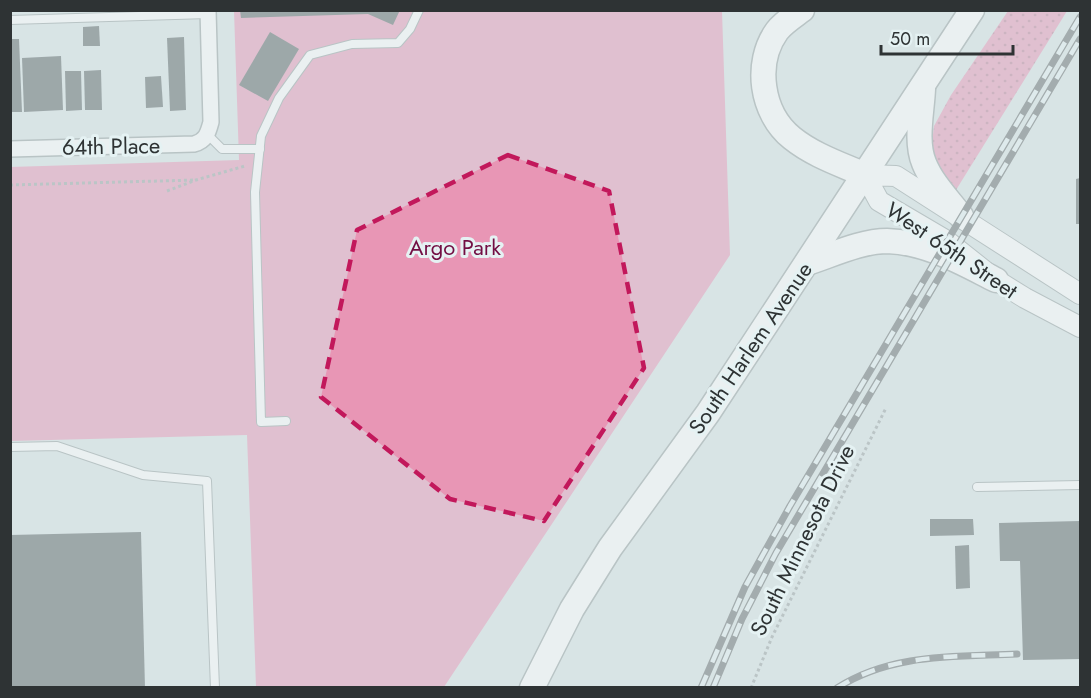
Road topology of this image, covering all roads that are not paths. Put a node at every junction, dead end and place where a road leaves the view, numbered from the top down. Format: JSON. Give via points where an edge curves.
{"nodes":[{"id":1,"x":419,"y":10,"type":"edge"},
{"id":2,"x":802,"y":10,"type":"edge"},
{"id":3,"x":972,"y":10,"type":"edge"},
{"id":4,"x":208,"y":12,"type":"edge"},
{"id":5,"x":10,"y":20,"type":"edge"},
{"id":6,"x":923,"y":86,"type":"junction"},
{"id":7,"x":208,"y":135,"type":"junction"},
{"id":8,"x":10,"y":149,"type":"edge"},
{"id":9,"x":260,"y":149,"type":"junction"},
{"id":10,"x":865,"y":175,"type":"junction"},
{"id":11,"x":961,"y":216,"type":"junction"},
{"id":12,"x":807,"y":263,"type":"junction"},
{"id":13,"x":996,"y":280,"type":"junction"},
{"id":14,"x":1080,"y":294,"type":"edge"},
{"id":15,"x":1080,"y":327,"type":"edge"},
{"id":16,"x":286,"y":421,"type":"dead end"},
{"id":17,"x":10,"y":447,"type":"edge"},
{"id":18,"x":1080,"y":485,"type":"edge"},
{"id":19,"x":976,"y":487,"type":"dead end"},
{"id":20,"x":215,"y":687,"type":"edge"},
{"id":21,"x":532,"y":687,"type":"edge"}],
"edges":[{"from":1,"to":9,"type":"lane","via":[[398,43],[352,44],[310,55],[279,98],[261,136]]},
{"from":2,"to":10,"type":"main road","via":[[778,28],[769,43],[763,61],[767,101],[777,123],[792,139]]},
{"from":3,"to":6,"type":"main road","name":"South Harlem Avenue"},
{"from":4,"to":5,"type":"lane"},
{"from":4,"to":7,"type":"street"},
{"from":6,"to":10,"type":"main road","name":"South Harlem Avenue"},
{"from":6,"to":11,"type":"main road","via":[[920,146],[924,162],[934,182]]},
{"from":7,"to":8,"type":"street","name":"64th Place","via":[[194,144]]},
{"from":7,"to":9,"type":"lane","via":[[222,149]]},
{"from":9,"to":16,"type":"lane","via":[[255,192],[261,422]]},
{"from":10,"to":11,"type":"street","name":"West 65th Street","via":[[896,176]]},
{"from":10,"to":12,"type":"main road","name":"South Harlem Avenue"},
{"from":10,"to":13,"type":"street","name":"West 65th Street","via":[[879,201],[947,241]]},
{"from":11,"to":14,"type":"street","name":"West 65th Street"},
{"from":12,"to":13,"type":"main road","via":[[886,241],[910,243],[941,253]]},
{"from":12,"to":21,"type":"main road","name":"South Harlem Avenue","via":[[708,413],[610,548],[572,609]]},
{"from":13,"to":15,"type":"street","name":"West 65th Street"},
{"from":17,"to":20,"type":"lane","via":[[57,446],[142,475],[207,481]]},
{"from":18,"to":19,"type":"lane"}]}
